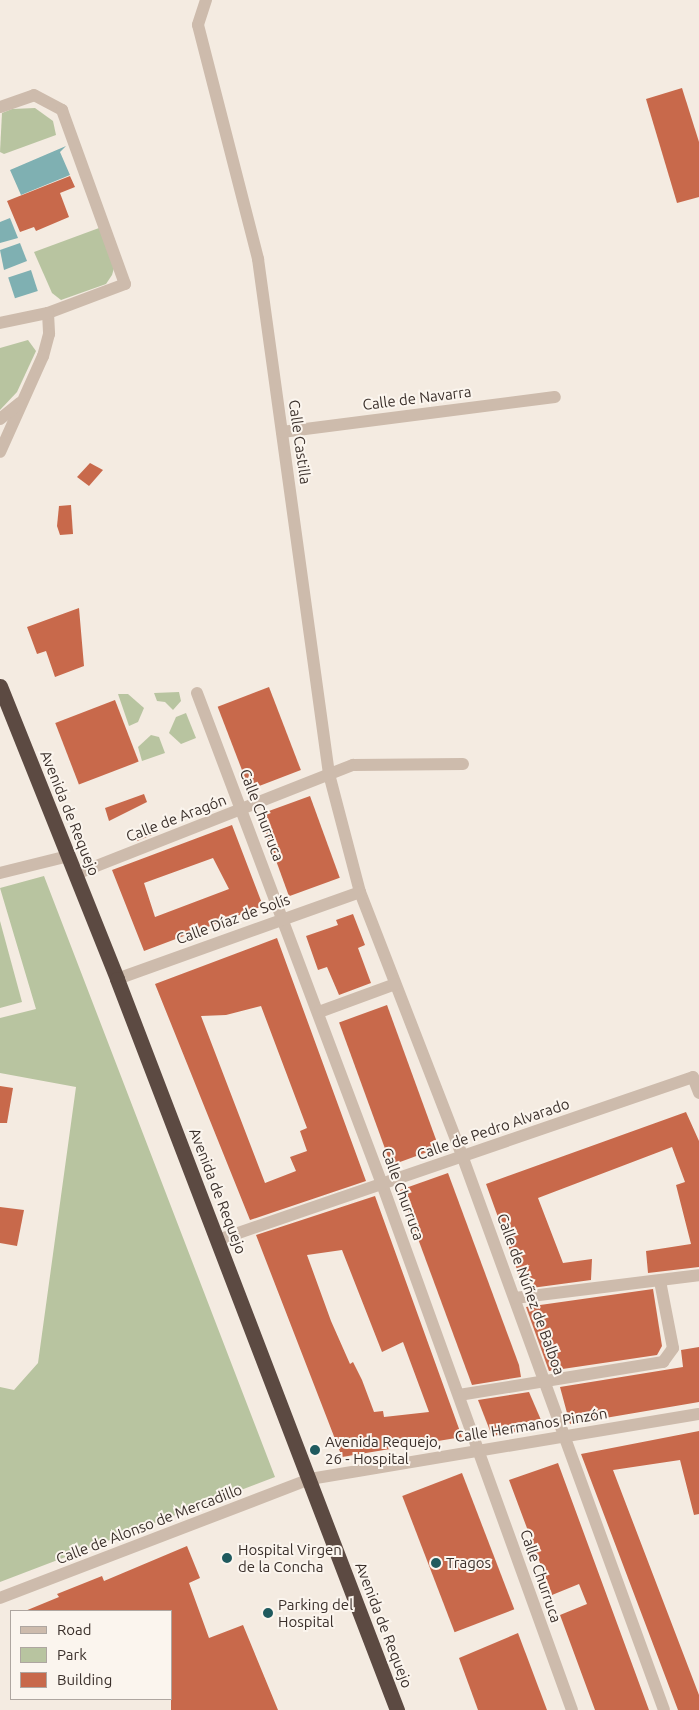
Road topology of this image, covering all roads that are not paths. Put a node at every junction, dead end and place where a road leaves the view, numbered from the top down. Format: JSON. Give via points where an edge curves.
{"nodes":[{"id":1,"x":206,"y":0,"type":"edge"},
{"id":2,"x":0,"y":107,"type":"edge"},
{"id":3,"x":48,"y":314,"type":"junction"},
{"id":4,"x":0,"y":323,"type":"edge"},
{"id":5,"x":556,"y":396,"type":"dead end"},
{"id":6,"x":25,"y":398,"type":"junction"},
{"id":7,"x":0,"y":420,"type":"edge"},
{"id":8,"x":282,"y":432,"type":"junction"},
{"id":9,"x":0,"y":452,"type":"edge"},
{"id":10,"x":0,"y":686,"type":"edge"},
{"id":11,"x":197,"y":693,"type":"dead end"},
{"id":12,"x":463,"y":764,"type":"dead end"},
{"id":13,"x":330,"y":774,"type":"junction"},
{"id":14,"x":243,"y":810,"type":"junction"},
{"id":15,"x":68,"y":856,"type":"junction"},
{"id":16,"x":0,"y":873,"type":"edge"},
{"id":17,"x":76,"y":874,"type":"junction"},
{"id":18,"x":360,"y":892,"type":"junction"},
{"id":19,"x":284,"y":918,"type":"junction"},
{"id":20,"x":118,"y":979,"type":"junction"},
{"id":21,"x":396,"y":984,"type":"junction"},
{"id":22,"x":319,"y":1012,"type":"junction"},
{"id":23,"x":699,"y":1093,"type":"edge"},
{"id":24,"x":463,"y":1158,"type":"junction"},
{"id":25,"x":382,"y":1184,"type":"junction"},
{"id":26,"x":218,"y":1240,"type":"junction"},
{"id":27,"x":699,"y":1275,"type":"edge"},
{"id":28,"x":660,"y":1281,"type":"junction"},
{"id":29,"x":515,"y":1298,"type":"junction"},
{"id":30,"x":545,"y":1379,"type":"junction"},
{"id":31,"x":459,"y":1395,"type":"junction"},
{"id":32,"x":699,"y":1414,"type":"edge"},
{"id":33,"x":566,"y":1436,"type":"junction"},
{"id":34,"x":479,"y":1450,"type":"junction"},
{"id":35,"x":310,"y":1479,"type":"junction"},
{"id":36,"x":0,"y":1598,"type":"edge"},
{"id":37,"x":397,"y":1710,"type":"edge"},
{"id":38,"x":572,"y":1710,"type":"edge"},
{"id":39,"x":664,"y":1710,"type":"edge"}],
"edges":[{"from":1,"to":8,"type":"street","name":"Calle Castilla","via":[[198,25],[258,259]]},
{"from":2,"to":3,"type":"street","via":[[34,95],[62,110],[125,284]]},
{"from":3,"to":4,"type":"street"},
{"from":3,"to":6,"type":"street","via":[[47,344]]},
{"from":5,"to":8,"type":"street","name":"Calle de Navarra"},
{"from":6,"to":7,"type":"street"},
{"from":6,"to":9,"type":"street"},
{"from":8,"to":13,"type":"street","name":"Calle Castilla"},
{"from":10,"to":15,"type":"highway","name":"Avenida de Requejo"},
{"from":11,"to":14,"type":"street","name":"Calle Churruca"},
{"from":12,"to":13,"type":"street","name":"Calle de Aragón","via":[[353,765]]},
{"from":13,"to":14,"type":"street","name":"Calle de Aragón"},
{"from":13,"to":18,"type":"street","name":"Calle Castilla"},
{"from":14,"to":17,"type":"street","name":"Calle de Aragón"},
{"from":14,"to":19,"type":"street","name":"Calle Churruca"},
{"from":15,"to":16,"type":"street"},
{"from":15,"to":17,"type":"highway","name":"Avenida de Requejo"},
{"from":17,"to":20,"type":"highway","name":"Avenida de Requejo"},
{"from":18,"to":19,"type":"street","name":"Calle Díaz de Solís"},
{"from":18,"to":21,"type":"street","name":"Calle de Núñez de Balboa"},
{"from":19,"to":20,"type":"street","name":"Calle Díaz de Solís"},
{"from":19,"to":22,"type":"street","name":"Calle Churruca"},
{"from":20,"to":26,"type":"highway","name":"Avenida de Requejo"},
{"from":21,"to":22,"type":"street"},
{"from":21,"to":24,"type":"street","name":"Calle de Núñez de Balboa"},
{"from":22,"to":25,"type":"street","name":"Calle Churruca"},
{"from":23,"to":24,"type":"street","name":"Calle de Pedro Alvarado","via":[[693,1077]]},
{"from":24,"to":25,"type":"street","name":"Calle de Pedro Alvarado"},
{"from":24,"to":29,"type":"street","name":"Calle de Núñez de Balboa"},
{"from":25,"to":26,"type":"street","name":"Calle de Pedro Alvarado"},
{"from":25,"to":31,"type":"street","name":"Calle Churruca"},
{"from":26,"to":35,"type":"highway","name":"Avenida de Requejo"},
{"from":27,"to":28,"type":"street"},
{"from":28,"to":29,"type":"street"},
{"from":28,"to":30,"type":"street","via":[[673,1348],[663,1362]]},
{"from":29,"to":30,"type":"street","name":"Calle de Núñez de Balboa"},
{"from":30,"to":31,"type":"street"},
{"from":30,"to":33,"type":"street","name":"Calle de Núñez de Balboa"},
{"from":31,"to":34,"type":"street","name":"Calle Churruca"},
{"from":32,"to":33,"type":"street","name":"Calle Hermanos Pinzón"},
{"from":33,"to":34,"type":"street","name":"Calle Hermanos Pinzón"},
{"from":33,"to":39,"type":"street","name":"Calle de Núñez de Balboa"},
{"from":34,"to":35,"type":"street","name":"Calle Hermanos Pinzón"},
{"from":34,"to":38,"type":"street","name":"Calle Churruca"},
{"from":35,"to":36,"type":"street","name":"Calle de Alonso de Mercadillo"},
{"from":35,"to":37,"type":"highway","name":"Avenida de Requejo"}]}
